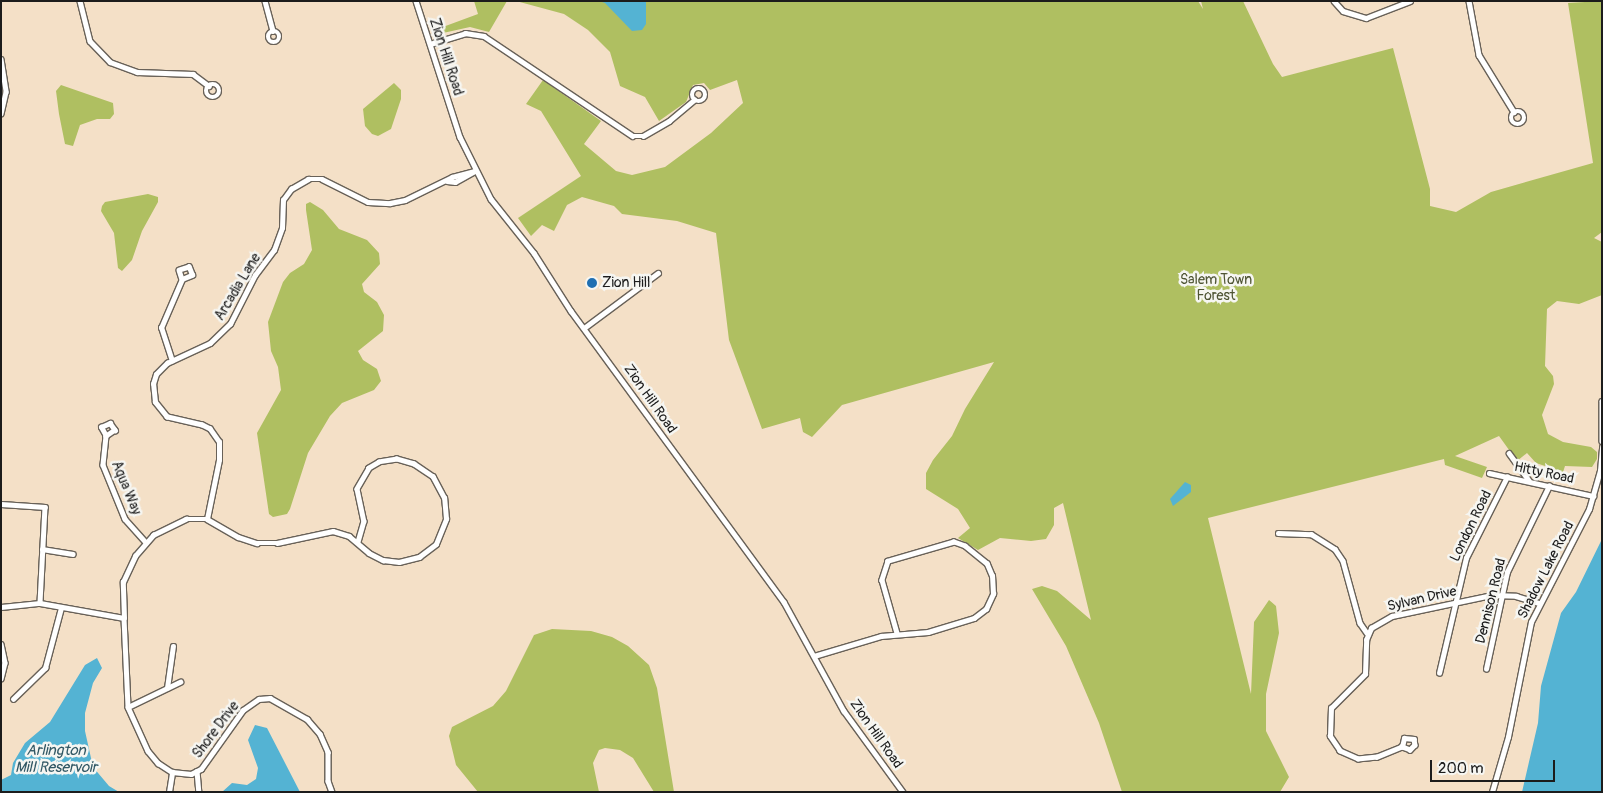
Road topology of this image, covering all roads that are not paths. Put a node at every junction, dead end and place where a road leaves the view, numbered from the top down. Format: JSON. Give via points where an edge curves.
{"nodes":[{"id":1,"x":80,"y":1,"type":"edge"},
{"id":2,"x":265,"y":1,"type":"edge"},
{"id":3,"x":416,"y":1,"type":"edge"},
{"id":4,"x":1334,"y":1,"type":"edge"},
{"id":5,"x":1410,"y":1,"type":"edge"},
{"id":6,"x":1469,"y":1,"type":"edge"},
{"id":7,"x":273,"y":31,"type":"dead end"},
{"id":8,"x":430,"y":44,"type":"junction"},
{"id":9,"x":1,"y":59,"type":"edge"},
{"id":10,"x":209,"y":86,"type":"dead end"},
{"id":11,"x":694,"y":100,"type":"dead end"},
{"id":12,"x":1514,"y":112,"type":"dead end"},
{"id":13,"x":1,"y":113,"type":"edge"},
{"id":14,"x":475,"y":171,"type":"junction"},
{"id":15,"x":658,"y":273,"type":"dead end"},
{"id":16,"x":182,"y":279,"type":"dead end"},
{"id":17,"x":584,"y":328,"type":"junction"},
{"id":18,"x":172,"y":361,"type":"junction"},
{"id":19,"x":1602,"y":401,"type":"edge"},
{"id":20,"x":1601,"y":408,"type":"edge"},
{"id":21,"x":106,"y":436,"type":"dead end"},
{"id":22,"x":1602,"y":442,"type":"edge"},
{"id":23,"x":1602,"y":447,"type":"edge"},
{"id":24,"x":1509,"y":453,"type":"dead end"},
{"id":25,"x":1489,"y":473,"type":"dead end"},
{"id":26,"x":1507,"y":477,"type":"junction"},
{"id":27,"x":1529,"y":482,"type":"junction"},
{"id":28,"x":1549,"y":486,"type":"junction"},
{"id":29,"x":1594,"y":496,"type":"junction"},
{"id":30,"x":1,"y":504,"type":"edge"},
{"id":31,"x":207,"y":519,"type":"junction"},
{"id":32,"x":1278,"y":533,"type":"dead end"},
{"id":33,"x":146,"y":542,"type":"junction"},
{"id":34,"x":358,"y":542,"type":"junction"},
{"id":35,"x":42,"y":549,"type":"junction"},
{"id":36,"x":73,"y":554,"type":"dead end"},
{"id":37,"x":1502,"y":594,"type":"junction"},
{"id":38,"x":40,"y":603,"type":"junction"},
{"id":39,"x":1455,"y":603,"type":"junction"},
{"id":40,"x":1539,"y":604,"type":"junction"},
{"id":41,"x":1,"y":607,"type":"edge"},
{"id":42,"x":61,"y":608,"type":"junction"},
{"id":43,"x":124,"y":618,"type":"junction"},
{"id":44,"x":897,"y":633,"type":"junction"},
{"id":45,"x":1367,"y":633,"type":"junction"},
{"id":46,"x":1,"y":644,"type":"edge"},
{"id":47,"x":173,"y":646,"type":"dead end"},
{"id":48,"x":814,"y":656,"type":"junction"},
{"id":49,"x":1486,"y":669,"type":"dead end"},
{"id":50,"x":1439,"y":673,"type":"dead end"},
{"id":51,"x":1,"y":679,"type":"edge"},
{"id":52,"x":180,"y":682,"type":"dead end"},
{"id":53,"x":167,"y":688,"type":"junction"},
{"id":54,"x":13,"y":699,"type":"dead end"},
{"id":55,"x":128,"y":707,"type":"junction"},
{"id":56,"x":1402,"y":747,"type":"dead end"},
{"id":57,"x":197,"y":771,"type":"junction"},
{"id":58,"x":172,"y":772,"type":"junction"},
{"id":59,"x":169,"y":792,"type":"edge"},
{"id":60,"x":199,"y":792,"type":"edge"},
{"id":61,"x":332,"y":792,"type":"edge"},
{"id":62,"x":903,"y":792,"type":"edge"},
{"id":63,"x":1492,"y":792,"type":"edge"}],
"edges":[{"from":1,"to":10,"type":"street","via":[[88,36],[110,62],[132,71],[193,74]]},
{"from":2,"to":7,"type":"street"},
{"from":3,"to":8,"type":"street","name":"Zion Hill Road"},
{"from":4,"to":5,"type":"street","via":[[1343,11],[1366,18]]},
{"from":6,"to":12,"type":"street","via":[[1479,55]]},
{"from":8,"to":11,"type":"street","via":[[465,33],[484,36],[633,136],[643,136],[670,122]]},
{"from":8,"to":14,"type":"street","name":"Zion Hill Road","via":[[460,137]]},
{"from":9,"to":13,"type":"street","via":[[6,92]]},
{"from":14,"to":17,"type":"street","name":"Zion Hill Road","via":[[491,199],[534,253]]},
{"from":14,"to":18,"type":"street","name":"Arcadia Lane","via":[[405,200],[383,204],[360,198],[322,179],[308,179],[296,184],[284,200],[282,228],[274,250],[255,275],[230,324],[210,343]]},
{"from":15,"to":17,"type":"street"},
{"from":16,"to":18,"type":"street","via":[[161,328]]},
{"from":17,"to":48,"type":"street","name":"Zion Hill Road","via":[[784,602]]},
{"from":18,"to":31,"type":"street","name":"Arcadia Lane","via":[[156,374],[153,384],[155,402],[167,417],[210,429],[219,442],[219,460]]},
{"from":19,"to":20,"type":"street"},
{"from":20,"to":22,"type":"street"},
{"from":21,"to":33,"type":"street","name":"Aqua Way","via":[[103,465],[111,488],[125,519]]},
{"from":23,"to":29,"type":"street","name":"Shadow Lake Road"},
{"from":24,"to":27,"type":"street"},
{"from":25,"to":26,"type":"street","name":"Hitty Road"},
{"from":26,"to":27,"type":"street","name":"Hitty Road"},
{"from":26,"to":39,"type":"street","name":"London Road","via":[[1466,558]]},
{"from":27,"to":28,"type":"street","name":"Hitty Road"},
{"from":28,"to":29,"type":"street","name":"Hitty Road"},
{"from":28,"to":37,"type":"street","name":"Dennison Road","via":[[1513,558]]},
{"from":29,"to":40,"type":"street","name":"Shadow Lake Road"},
{"from":30,"to":35,"type":"street","via":[[44,507]]},
{"from":31,"to":33,"type":"street","via":[[180,521]]},
{"from":31,"to":34,"type":"street","via":[[238,537],[257,543],[277,543],[333,531]]},
{"from":32,"to":45,"type":"street","via":[[1311,534],[1335,549],[1343,562],[1360,622]]},
{"from":33,"to":43,"type":"street","via":[[134,556],[123,582]]},
{"from":34,"to":34,"type":"street","via":[[373,556],[393,562],[414,559],[428,551],[442,534],[446,514],[442,493],[433,477],[418,466],[401,460],[384,460],[368,468],[357,489],[364,521]]},
{"from":35,"to":36,"type":"street"},
{"from":35,"to":38,"type":"street"},
{"from":37,"to":39,"type":"street","name":"Sylvan Drive"},
{"from":37,"to":40,"type":"street","name":"Sylvan Drive"},
{"from":37,"to":49,"type":"street","name":"Dennison Road"},
{"from":38,"to":41,"type":"street"},
{"from":38,"to":42,"type":"street"},
{"from":39,"to":45,"type":"street","name":"Sylvan Drive","via":[[1392,616],[1378,622]]},
{"from":39,"to":50,"type":"street","name":"London Road"},
{"from":40,"to":63,"type":"street","name":"Shadow Lake Road","via":[[1526,643],[1508,737]]},
{"from":42,"to":43,"type":"street"},
{"from":42,"to":54,"type":"street","via":[[45,668]]},
{"from":43,"to":55,"type":"street"},
{"from":44,"to":44,"type":"street","via":[[928,632],[957,625],[982,613],[993,590],[987,564],[965,546],[954,542],[890,559],[884,566],[882,580]]},
{"from":44,"to":48,"type":"street"},
{"from":45,"to":56,"type":"street","via":[[1365,674],[1331,708],[1330,736],[1340,751],[1358,759],[1377,757]]},
{"from":46,"to":51,"type":"street","via":[[5,663]]},
{"from":47,"to":53,"type":"street"},
{"from":48,"to":62,"type":"street","name":"Zion Hill Road","via":[[844,712]]},
{"from":52,"to":53,"type":"street"},
{"from":53,"to":55,"type":"street"},
{"from":55,"to":58,"type":"street","via":[[148,751]]},
{"from":57,"to":58,"type":"street","name":"Shore Drive"},
{"from":57,"to":60,"type":"street"},
{"from":57,"to":61,"type":"street","name":"Shore Drive","via":[[207,762],[243,710],[259,699],[270,698],[307,719],[320,734],[328,752],[328,781]]},
{"from":58,"to":59,"type":"street"}]}
